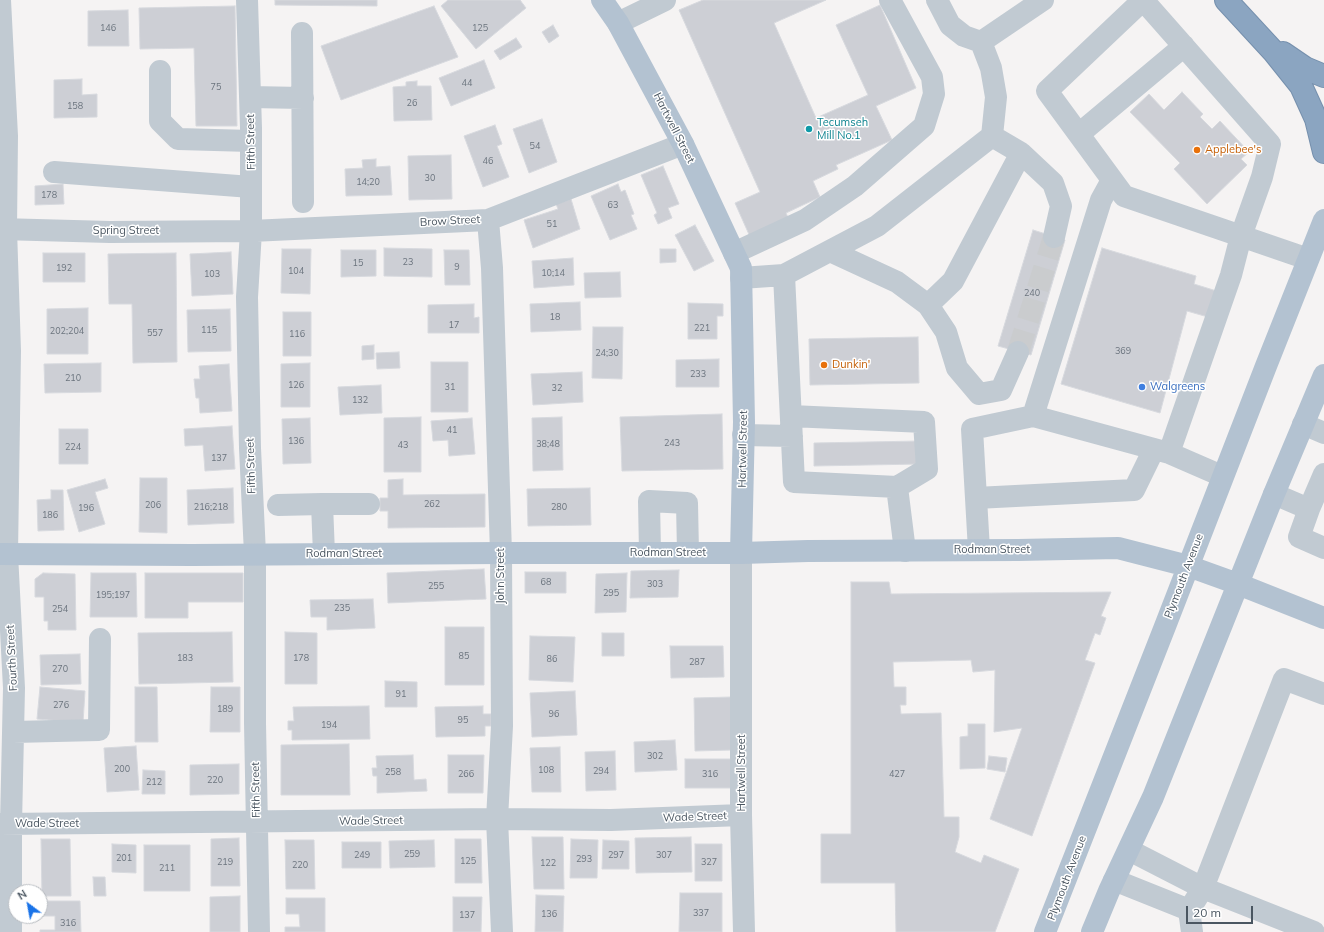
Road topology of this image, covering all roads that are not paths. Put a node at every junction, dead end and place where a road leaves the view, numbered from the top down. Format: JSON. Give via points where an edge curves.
{"nodes":[{"id":1,"x":0,"y":0,"type":"edge"},
{"id":2,"x":247,"y":0,"type":"edge"},
{"id":3,"x":602,"y":0,"type":"edge"},
{"id":4,"x":665,"y":0,"type":"edge"},
{"id":5,"x":890,"y":0,"type":"edge"},
{"id":6,"x":937,"y":0,"type":"edge"},
{"id":7,"x":1043,"y":0,"type":"edge"},
{"id":8,"x":1226,"y":0,"type":"edge"},
{"id":9,"x":618,"y":23,"type":"junction"},
{"id":10,"x":1251,"y":27,"type":"junction"},
{"id":11,"x":302,"y":33,"type":"dead end"},
{"id":12,"x":981,"y":42,"type":"junction"},
{"id":13,"x":1184,"y":46,"type":"junction"},
{"id":14,"x":160,"y":71,"type":"dead end"},
{"id":15,"x":1324,"y":76,"type":"edge"},
{"id":16,"x":250,"y":96,"type":"junction"},
{"id":17,"x":303,"y":98,"type":"junction"},
{"id":18,"x":1079,"y":134,"type":"junction"},
{"id":19,"x":992,"y":136,"type":"junction"},
{"id":20,"x":251,"y":141,"type":"junction"},
{"id":21,"x":683,"y":144,"type":"junction"},
{"id":22,"x":1324,"y":152,"type":"edge"},
{"id":23,"x":1021,"y":153,"type":"junction"},
{"id":24,"x":54,"y":172,"type":"dead end"},
{"id":25,"x":1112,"y":180,"type":"junction"},
{"id":26,"x":251,"y":187,"type":"junction"},
{"id":27,"x":303,"y":202,"type":"dead end"},
{"id":28,"x":488,"y":220,"type":"junction"},
{"id":29,"x":1324,"y":220,"type":"edge"},
{"id":30,"x":3,"y":229,"type":"edge"},
{"id":31,"x":251,"y":231,"type":"junction"},
{"id":32,"x":1241,"y":236,"type":"junction"},
{"id":33,"x":1054,"y":237,"type":"tunnel mouth"},
{"id":34,"x":830,"y":251,"type":"junction"},
{"id":35,"x":734,"y":253,"type":"junction"},
{"id":36,"x":1308,"y":259,"type":"junction"},
{"id":37,"x":784,"y":275,"type":"junction"},
{"id":38,"x":741,"y":278,"type":"junction"},
{"id":39,"x":928,"y":305,"type":"junction"},
{"id":40,"x":1018,"y":352,"type":"tunnel mouth"},
{"id":41,"x":1324,"y":375,"type":"edge"},
{"id":42,"x":1033,"y":416,"type":"junction"},
{"id":43,"x":1303,"y":424,"type":"junction"},
{"id":44,"x":791,"y":426,"type":"junction"},
{"id":45,"x":1324,"y":433,"type":"edge"},
{"id":46,"x":743,"y":435,"type":"junction"},
{"id":47,"x":1161,"y":451,"type":"junction"},
{"id":48,"x":1324,"y":474,"type":"edge"},
{"id":49,"x":1222,"y":476,"type":"junction"},
{"id":50,"x":897,"y":487,"type":"junction"},
{"id":51,"x":1274,"y":494,"type":"junction"},
{"id":52,"x":976,"y":498,"type":"junction"},
{"id":53,"x":322,"y":504,"type":"junction"},
{"id":54,"x":369,"y":504,"type":"dead end"},
{"id":55,"x":278,"y":505,"type":"dead end"},
{"id":56,"x":1308,"y":509,"type":"junction"},
{"id":57,"x":1324,"y":548,"type":"edge"},
{"id":58,"x":979,"y":550,"type":"junction"},
{"id":59,"x":905,"y":551,"type":"junction"},
{"id":60,"x":501,"y":553,"type":"junction"},
{"id":61,"x":650,"y":553,"type":"junction"},
{"id":62,"x":688,"y":553,"type":"junction"},
{"id":63,"x":741,"y":553,"type":"junction"},
{"id":64,"x":3,"y":554,"type":"edge"},
{"id":65,"x":255,"y":554,"type":"junction"},
{"id":66,"x":324,"y":554,"type":"junction"},
{"id":67,"x":1188,"y":566,"type":"junction"},
{"id":68,"x":1238,"y":584,"type":"junction"},
{"id":69,"x":1324,"y":618,"type":"edge"},
{"id":70,"x":100,"y":639,"type":"dead end"},
{"id":71,"x":1324,"y":694,"type":"edge"},
{"id":72,"x":13,"y":732,"type":"junction"},
{"id":73,"x":742,"y":815,"type":"junction"},
{"id":74,"x":497,"y":819,"type":"junction"},
{"id":75,"x":256,"y":822,"type":"junction"},
{"id":76,"x":5,"y":824,"type":"edge"},
{"id":77,"x":1129,"y":850,"type":"junction"},
{"id":78,"x":1114,"y":880,"type":"junction"},
{"id":79,"x":1203,"y":888,"type":"junction"},
{"id":80,"x":1189,"y":910,"type":"junction"},
{"id":81,"x":11,"y":932,"type":"edge"},
{"id":82,"x":259,"y":932,"type":"edge"},
{"id":83,"x":502,"y":932,"type":"edge"},
{"id":84,"x":744,"y":932,"type":"edge"},
{"id":85,"x":1045,"y":932,"type":"edge"},
{"id":86,"x":1092,"y":932,"type":"edge"},
{"id":87,"x":1192,"y":932,"type":"edge"},
{"id":88,"x":1314,"y":932,"type":"edge"}],
"edges":[{"from":1,"to":30,"type":"street","name":"Fourth Street","via":[[7,136]]},
{"from":2,"to":16,"type":"street","name":"Fifth Street"},
{"from":3,"to":9,"type":"main road","name":"Hartwell Street"},
{"from":4,"to":9,"type":"street"},
{"from":5,"to":35,"type":"street","via":[[932,77],[934,94],[924,126],[855,186],[805,220]]},
{"from":6,"to":12,"type":"street","via":[[950,25],[964,36]]},
{"from":7,"to":12,"type":"street"},
{"from":8,"to":10,"type":"highway"},
{"from":9,"to":21,"type":"main road","name":"Hartwell Street"},
{"from":10,"to":15,"type":"highway","via":[[1291,59]]},
{"from":10,"to":22,"type":"highway","via":[[1300,86],[1316,119]]},
{"from":11,"to":17,"type":"street"},
{"from":12,"to":19,"type":"street","via":[[991,68],[996,97]]},
{"from":13,"to":18,"type":"street"},
{"from":13,"to":18,"type":"street","via":[[1143,0],[1048,91]]},
{"from":13,"to":32,"type":"street","via":[[1270,144],[1262,177]]},
{"from":14,"to":20,"type":"street","via":[[160,121],[178,139]]},
{"from":16,"to":17,"type":"street"},
{"from":16,"to":20,"type":"street","name":"Fifth Street"},
{"from":17,"to":27,"type":"street"},
{"from":18,"to":25,"type":"street"},
{"from":19,"to":23,"type":"street"},
{"from":19,"to":34,"type":"street","via":[[877,226]]},
{"from":20,"to":26,"type":"street","name":"Fifth Street"},
{"from":21,"to":28,"type":"street","name":"Brow Street"},
{"from":21,"to":35,"type":"main road","name":"Hartwell Street"},
{"from":23,"to":33,"type":"street","via":[[1053,183],[1061,206]]},
{"from":23,"to":39,"type":"street","via":[[953,281]]},
{"from":24,"to":26,"type":"street"},
{"from":25,"to":32,"type":"street","via":[[1124,196]]},
{"from":25,"to":42,"type":"street","via":[[1101,200]]},
{"from":26,"to":31,"type":"street","name":"Fifth Street"},
{"from":28,"to":31,"type":"street","name":"Brow Street"},
{"from":28,"to":60,"type":"street","name":"John Street","via":[[492,268]]},
{"from":29,"to":36,"type":"main road","name":"Plymouth Avenue"},
{"from":30,"to":31,"type":"street","name":"Spring Street","via":[[110,232]]},
{"from":30,"to":64,"type":"street","name":"Fourth Street","via":[[10,351],[9,451]]},
{"from":31,"to":65,"type":"street","name":"Fifth Street","via":[[247,297]]},
{"from":32,"to":36,"type":"street"},
{"from":32,"to":47,"type":"street","via":[[1231,275]]},
{"from":34,"to":37,"type":"street"},
{"from":34,"to":39,"type":"street","via":[[897,282]]},
{"from":35,"to":38,"type":"main road","name":"Hartwell Street","via":[[741,268]]},
{"from":36,"to":49,"type":"main road","name":"Plymouth Avenue"},
{"from":37,"to":38,"type":"street"},
{"from":37,"to":44,"type":"street"},
{"from":38,"to":46,"type":"main road","name":"Hartwell Street"},
{"from":39,"to":40,"type":"street","via":[[946,332],[957,368],[979,394],[1000,390]]},
{"from":41,"to":43,"type":"main road"},
{"from":42,"to":47,"type":"street"},
{"from":42,"to":52,"type":"street","via":[[972,429]]},
{"from":43,"to":45,"type":"street"},
{"from":43,"to":51,"type":"main road"},
{"from":44,"to":46,"type":"street"},
{"from":44,"to":50,"type":"street","via":[[794,482]]},
{"from":44,"to":50,"type":"street","via":[[924,422],[927,469]]},
{"from":46,"to":63,"type":"main road","name":"Hartwell Street"},
{"from":47,"to":49,"type":"street"},
{"from":47,"to":52,"type":"street","via":[[1134,490]]},
{"from":48,"to":56,"type":"street"},
{"from":49,"to":67,"type":"main road","name":"Plymouth Avenue"},
{"from":50,"to":59,"type":"street"},
{"from":51,"to":56,"type":"street"},
{"from":51,"to":68,"type":"main road"},
{"from":52,"to":58,"type":"street"},
{"from":53,"to":54,"type":"street"},
{"from":53,"to":55,"type":"street"},
{"from":53,"to":66,"type":"street"},
{"from":56,"to":57,"type":"street","via":[[1299,537]]},
{"from":58,"to":59,"type":"main road","name":"Rodman Street"},
{"from":58,"to":67,"type":"main road","name":"Rodman Street","via":[[1118,548]]},
{"from":59,"to":63,"type":"main road","name":"Rodman Street"},
{"from":60,"to":61,"type":"main road","name":"Rodman Street"},
{"from":60,"to":66,"type":"main road","name":"Rodman Street"},
{"from":60,"to":74,"type":"street","name":"John Street","via":[[502,726]]},
{"from":61,"to":62,"type":"main road","name":"Rodman Street"},
{"from":61,"to":62,"type":"street","via":[[649,501],[687,503]]},
{"from":62,"to":63,"type":"main road","name":"Rodman Street"},
{"from":63,"to":73,"type":"street","name":"Hartwell Street"},
{"from":64,"to":65,"type":"main road","name":"Rodman Street"},
{"from":64,"to":72,"type":"street","name":"Fourth Street","via":[[14,688]]},
{"from":65,"to":66,"type":"main road","name":"Rodman Street"},
{"from":65,"to":75,"type":"street","name":"Fifth Street"},
{"from":67,"to":68,"type":"main road","name":"Rodman Street"},
{"from":67,"to":85,"type":"main road","name":"Plymouth Avenue"},
{"from":68,"to":69,"type":"main road","name":"Rodman Street"},
{"from":68,"to":77,"type":"main road","via":[[1154,797]]},
{"from":70,"to":72,"type":"street","via":[[99,730]]},
{"from":71,"to":79,"type":"street","via":[[1284,679]]},
{"from":72,"to":76,"type":"street","name":"Fourth Street"},
{"from":73,"to":74,"type":"street","name":"Wade Street","via":[[611,820]]},
{"from":73,"to":84,"type":"street","name":"Hartwell Street"},
{"from":74,"to":75,"type":"street","name":"Wade Street"},
{"from":74,"to":83,"type":"street","name":"John Street"},
{"from":75,"to":76,"type":"street","name":"Wade Street"},
{"from":75,"to":82,"type":"street","name":"Fifth Street"},
{"from":76,"to":81,"type":"street","name":"Fourth Street"},
{"from":77,"to":78,"type":"main road"},
{"from":77,"to":79,"type":"street"},
{"from":78,"to":80,"type":"street"},
{"from":78,"to":86,"type":"main road"},
{"from":79,"to":80,"type":"street"},
{"from":79,"to":88,"type":"street"},
{"from":80,"to":87,"type":"street"}]}
